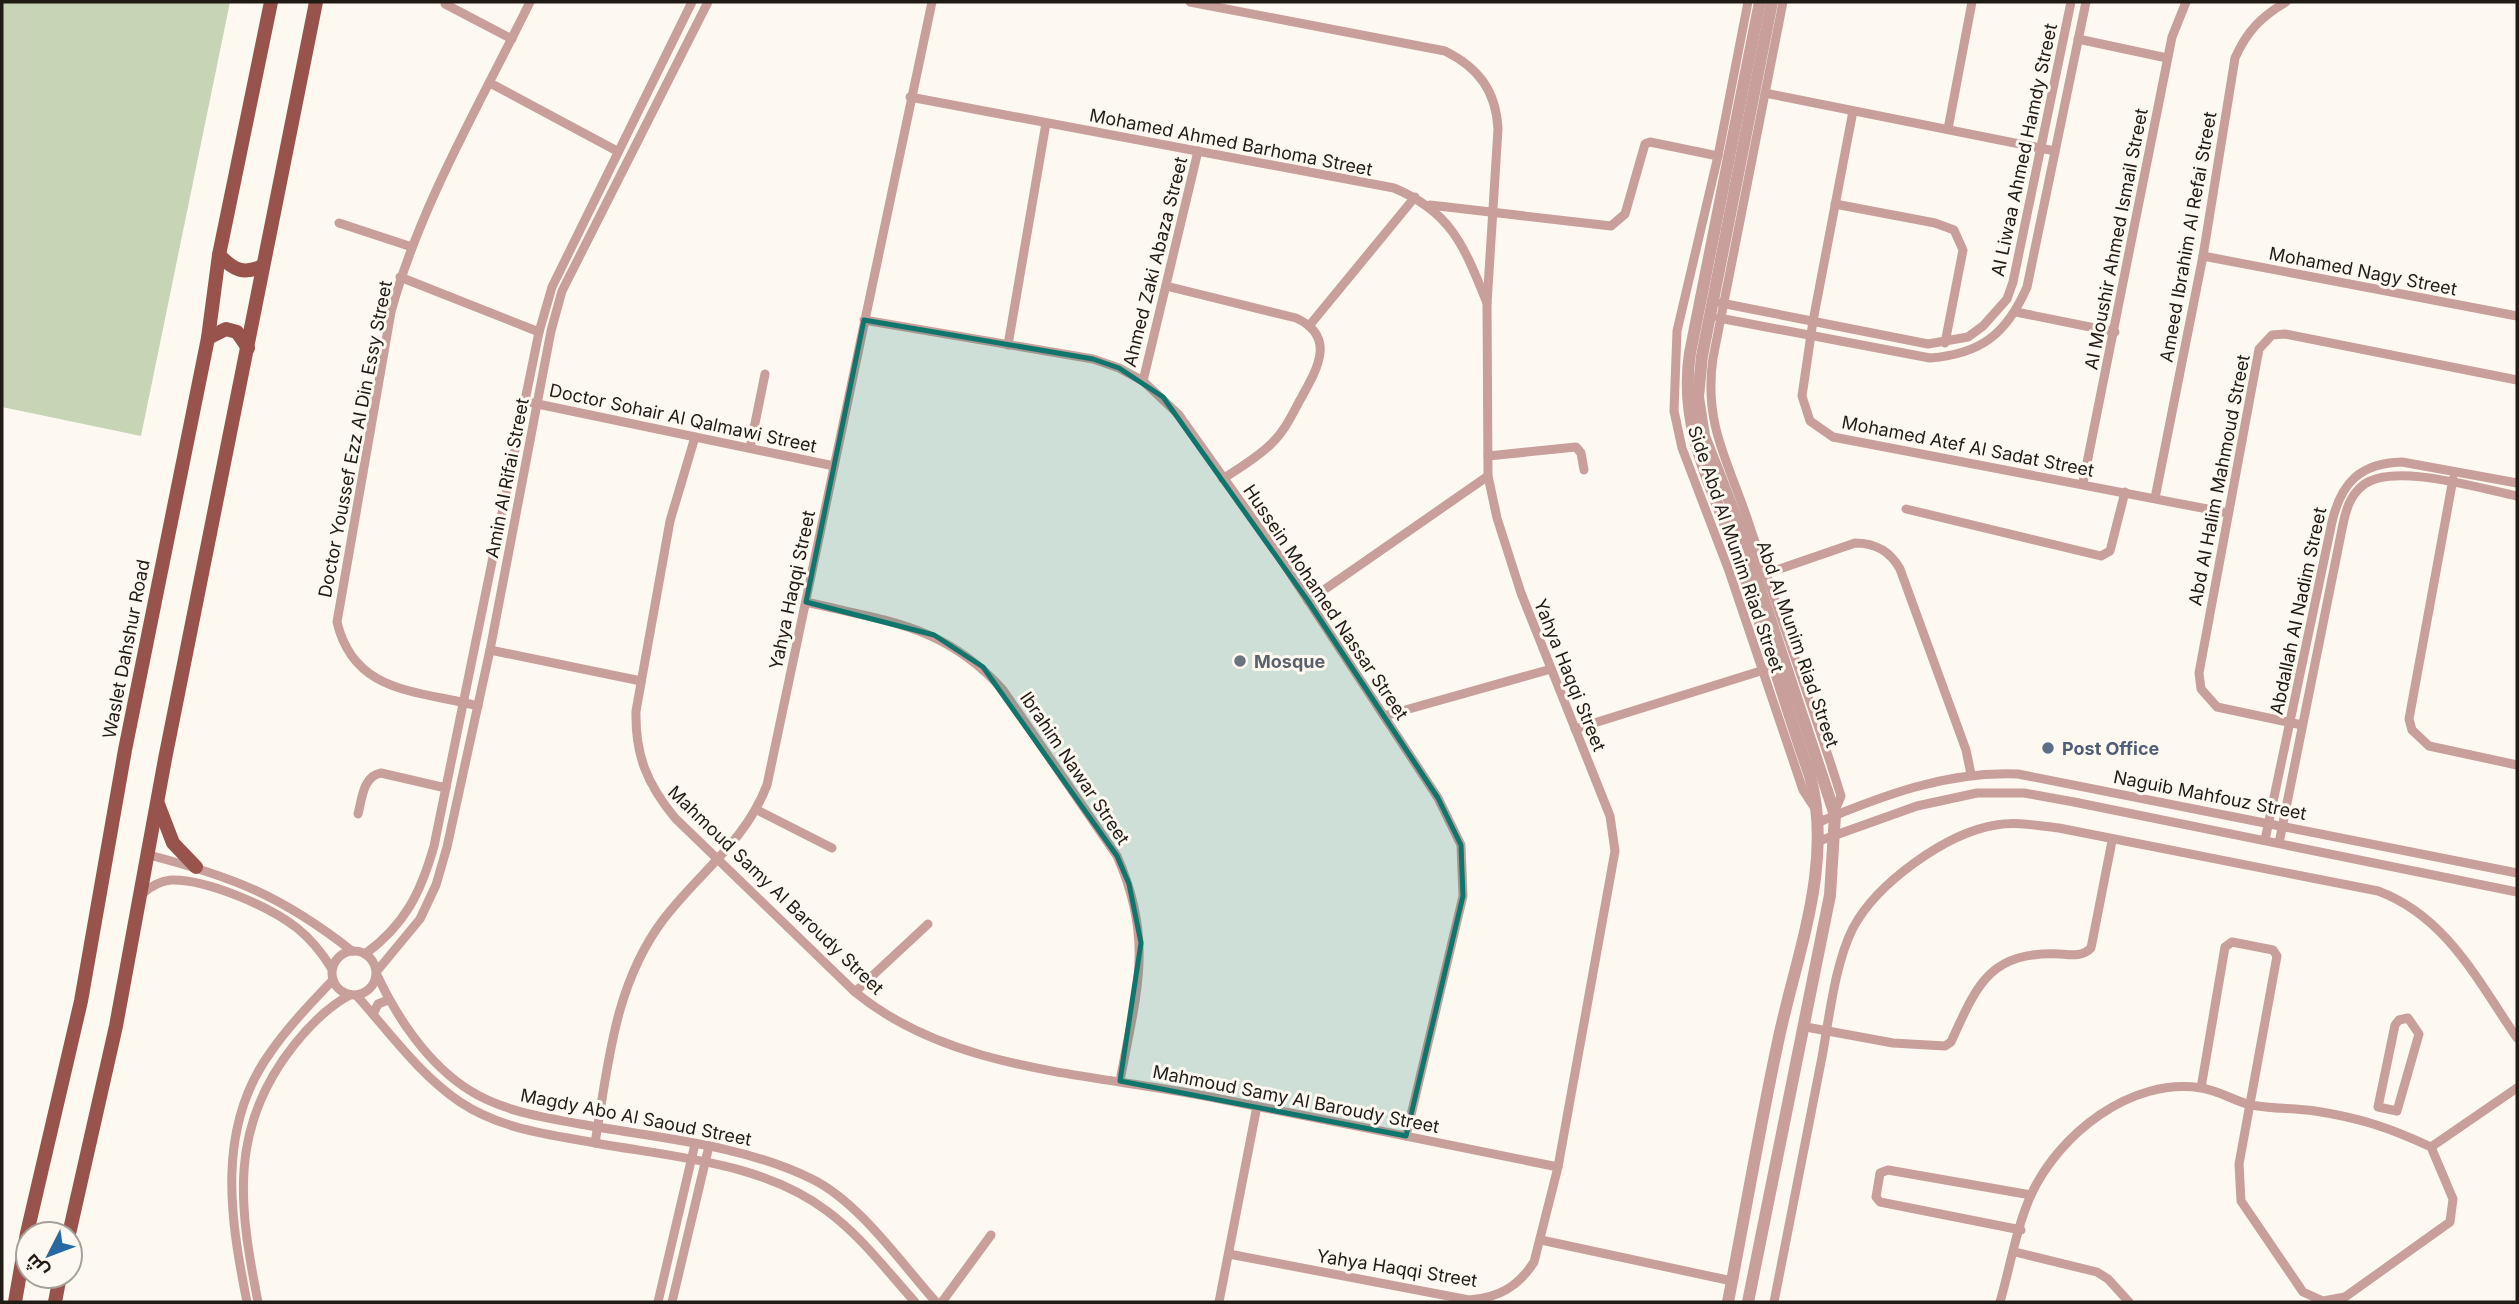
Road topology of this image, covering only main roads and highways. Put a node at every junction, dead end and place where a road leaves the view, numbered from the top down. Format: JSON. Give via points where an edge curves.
{"nodes":[{"id":1,"x":271,"y":2,"type":"edge"},
{"id":2,"x":316,"y":2,"type":"edge"},
{"id":3,"x":219,"y":255,"type":"junction"},
{"id":4,"x":263,"y":266,"type":"junction"},
{"id":5,"x":208,"y":338,"type":"junction"},
{"id":6,"x":248,"y":348,"type":"junction"},
{"id":7,"x":157,"y":802,"type":"junction"},
{"id":8,"x":196,"y":867,"type":"road end"},
{"id":9,"x":72,"y":1220,"type":"edge"},
{"id":10,"x":15,"y":1302,"type":"edge"}],
"edges":[{"from":1,"to":3,"type":"main road","name":"Waslet Dahshur Road"},
{"from":2,"to":4,"type":"main road"},
{"from":3,"to":4,"type":"main road","via":[[240,271]]},
{"from":3,"to":5,"type":"main road","name":"Waslet Dahshur Road"},
{"from":4,"to":6,"type":"main road"},
{"from":5,"to":6,"type":"main road","via":[[226,329],[237,332]]},
{"from":5,"to":10,"type":"main road","name":"Waslet Dahshur Road","via":[[80,1001]]},
{"from":6,"to":7,"type":"main road"},
{"from":7,"to":8,"type":"main road","via":[[173,843]]},
{"from":7,"to":9,"type":"main road","via":[[142,894]]}]}
